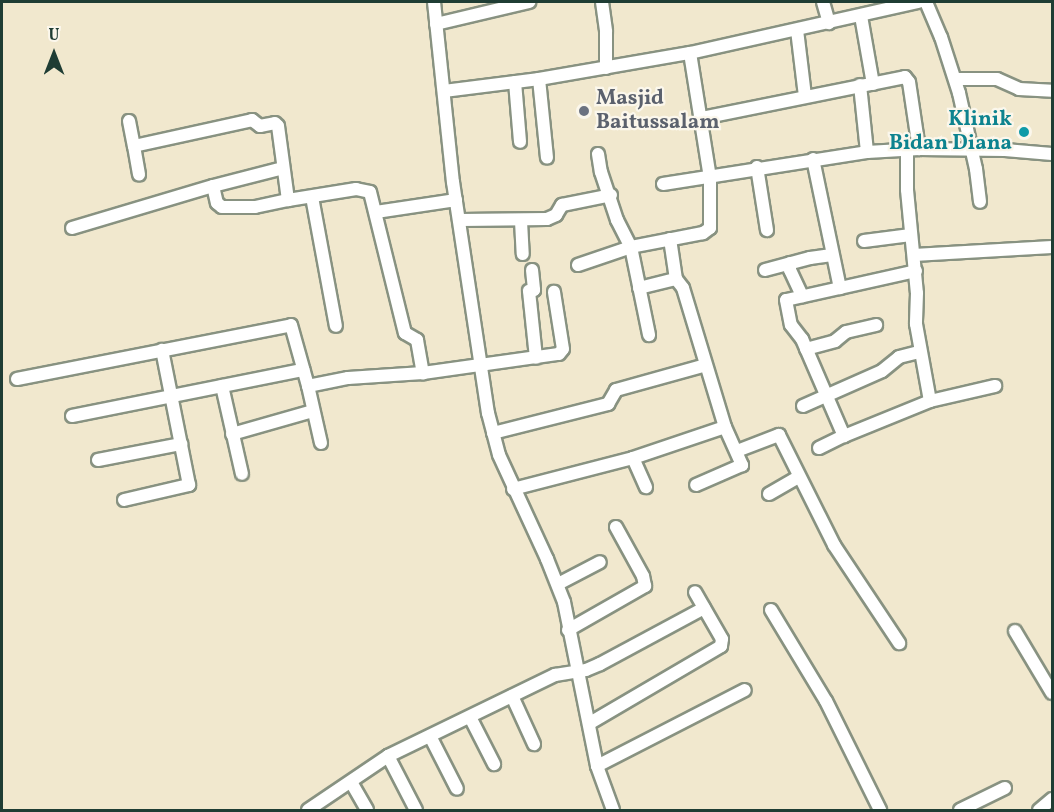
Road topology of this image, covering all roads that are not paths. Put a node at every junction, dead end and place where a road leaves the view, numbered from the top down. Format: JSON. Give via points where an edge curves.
{"nodes":[{"id":1,"x":434,"y":2,"type":"edge"},
{"id":2,"x":529,"y":2,"type":"edge"},
{"id":3,"x":602,"y":2,"type":"edge"},
{"id":4,"x":824,"y":2,"type":"edge"},
{"id":5,"x":918,"y":2,"type":"edge"},
{"id":6,"x":861,"y":16,"type":"junction"},
{"id":7,"x":829,"y":23,"type":"junction"},
{"id":8,"x":436,"y":24,"type":"junction"},
{"id":9,"x":797,"y":30,"type":"junction"},
{"id":10,"x":690,"y":53,"type":"junction"},
{"id":11,"x":606,"y":68,"type":"junction"},
{"id":12,"x":539,"y":79,"type":"junction"},
{"id":13,"x":955,"y":79,"type":"junction"},
{"id":14,"x":515,"y":82,"type":"junction"},
{"id":15,"x":866,"y":85,"type":"junction"},
{"id":16,"x":1053,"y":90,"type":"edge"},
{"id":17,"x":444,"y":91,"type":"junction"},
{"id":18,"x":805,"y":96,"type":"junction"},
{"id":19,"x":702,"y":118,"type":"junction"},
{"id":20,"x":129,"y":121,"type":"dead end"},
{"id":21,"x":520,"y":142,"type":"dead end"},
{"id":22,"x":134,"y":146,"type":"junction"},
{"id":23,"x":913,"y":149,"type":"junction"},
{"id":24,"x":970,"y":150,"type":"junction"},
{"id":25,"x":867,"y":152,"type":"junction"},
{"id":26,"x":598,"y":154,"type":"dead end"},
{"id":27,"x":1053,"y":154,"type":"edge"},
{"id":28,"x":547,"y":158,"type":"dead end"},
{"id":29,"x":813,"y":159,"type":"junction"},
{"id":30,"x":757,"y":167,"type":"junction"},
{"id":31,"x":284,"y":168,"type":"junction"},
{"id":32,"x":139,"y":175,"type":"dead end"},
{"id":33,"x":710,"y":178,"type":"junction"},
{"id":34,"x":663,"y":184,"type":"dead end"},
{"id":35,"x":213,"y":186,"type":"junction"},
{"id":36,"x":611,"y":195,"type":"junction"},
{"id":37,"x":312,"y":197,"type":"junction"},
{"id":38,"x":288,"y":200,"type":"junction"},
{"id":39,"x":456,"y":200,"type":"junction"},
{"id":40,"x":980,"y":202,"type":"dead end"},
{"id":41,"x":376,"y":212,"type":"junction"},
{"id":42,"x":461,"y":220,"type":"junction"},
{"id":43,"x":521,"y":220,"type":"junction"},
{"id":44,"x":72,"y":228,"type":"dead end"},
{"id":45,"x":767,"y":230,"type":"dead end"},
{"id":46,"x":911,"y":235,"type":"junction"},
{"id":47,"x":670,"y":238,"type":"junction"},
{"id":48,"x":864,"y":241,"type":"dead end"},
{"id":49,"x":631,"y":247,"type":"junction"},
{"id":50,"x":1053,"y":247,"type":"edge"},
{"id":51,"x":523,"y":254,"type":"dead end"},
{"id":52,"x":832,"y":255,"type":"junction"},
{"id":53,"x":914,"y":255,"type":"junction"},
{"id":54,"x":790,"y":263,"type":"junction"},
{"id":55,"x":578,"y":265,"type":"dead end"},
{"id":56,"x":532,"y":270,"type":"dead end"},
{"id":57,"x":765,"y":270,"type":"dead end"},
{"id":58,"x":916,"y":272,"type":"junction"},
{"id":59,"x":676,"y":279,"type":"junction"},
{"id":60,"x":639,"y":288,"type":"junction"},
{"id":61,"x":840,"y":288,"type":"junction"},
{"id":62,"x":554,"y":292,"type":"dead end"},
{"id":63,"x":802,"y":296,"type":"junction"},
{"id":64,"x":876,"y":325,"type":"dead end"},
{"id":65,"x":336,"y":327,"type":"dead end"},
{"id":66,"x":649,"y":335,"type":"dead end"},
{"id":67,"x":806,"y":349,"type":"junction"},
{"id":68,"x":162,"y":350,"type":"junction"},
{"id":69,"x":920,"y":352,"type":"junction"},
{"id":70,"x":536,"y":358,"type":"junction"},
{"id":71,"x":706,"y":365,"type":"junction"},
{"id":72,"x":480,"y":366,"type":"junction"},
{"id":73,"x":303,"y":370,"type":"junction"},
{"id":74,"x":423,"y":373,"type":"junction"},
{"id":75,"x":17,"y":379,"type":"dead end"},
{"id":76,"x":222,"y":386,"type":"junction"},
{"id":77,"x":308,"y":386,"type":"junction"},
{"id":78,"x":995,"y":386,"type":"dead end"},
{"id":79,"x":827,"y":395,"type":"junction"},
{"id":80,"x":171,"y":397,"type":"junction"},
{"id":81,"x":930,"y":401,"type":"junction"},
{"id":82,"x":803,"y":406,"type":"dead end"},
{"id":83,"x":313,"y":411,"type":"junction"},
{"id":84,"x":72,"y":417,"type":"dead end"},
{"id":85,"x":725,"y":428,"type":"junction"},
{"id":86,"x":493,"y":433,"type":"junction"},
{"id":87,"x":232,"y":434,"type":"junction"},
{"id":88,"x":844,"y":436,"type":"junction"},
{"id":89,"x":321,"y":443,"type":"dead end"},
{"id":90,"x":181,"y":444,"type":"junction"},
{"id":91,"x":819,"y":448,"type":"dead end"},
{"id":92,"x":737,"y":450,"type":"junction"},
{"id":93,"x":633,"y":458,"type":"junction"},
{"id":94,"x":98,"y":460,"type":"dead end"},
{"id":95,"x":242,"y":474,"type":"dead end"},
{"id":96,"x":798,"y":477,"type":"junction"},
{"id":97,"x":696,"y":485,"type":"dead end"},
{"id":98,"x":646,"y":487,"type":"dead end"},
{"id":99,"x":513,"y":489,"type":"junction"},
{"id":100,"x":769,"y":494,"type":"dead end"},
{"id":101,"x":124,"y":500,"type":"dead end"},
{"id":102,"x":616,"y":527,"type":"dead end"},
{"id":103,"x":600,"y":562,"type":"dead end"},
{"id":104,"x":558,"y":584,"type":"junction"},
{"id":105,"x":695,"y":592,"type":"dead end"},
{"id":106,"x":704,"y":608,"type":"junction"},
{"id":107,"x":771,"y":610,"type":"dead end"},
{"id":108,"x":568,"y":630,"type":"junction"},
{"id":109,"x":1015,"y":631,"type":"dead end"},
{"id":110,"x":899,"y":643,"type":"dead end"},
{"id":111,"x":578,"y":671,"type":"junction"},
{"id":112,"x":746,"y":690,"type":"dead end"},
{"id":113,"x":1053,"y":693,"type":"edge"},
{"id":114,"x":512,"y":696,"type":"junction"},
{"id":115,"x":470,"y":717,"type":"junction"},
{"id":116,"x":590,"y":723,"type":"junction"},
{"id":117,"x":430,"y":736,"type":"junction"},
{"id":118,"x":534,"y":744,"type":"dead end"},
{"id":119,"x":388,"y":756,"type":"junction"},
{"id":120,"x":494,"y":764,"type":"dead end"},
{"id":121,"x":597,"y":766,"type":"junction"},
{"id":122,"x":351,"y":782,"type":"junction"},
{"id":123,"x":1005,"y":788,"type":"dead end"},
{"id":124,"x":457,"y":789,"type":"dead end"},
{"id":125,"x":1053,"y":800,"type":"edge"},
{"id":126,"x":312,"y":809,"type":"edge"},
{"id":127,"x":366,"y":810,"type":"edge"},
{"id":128,"x":416,"y":810,"type":"edge"},
{"id":129,"x":613,"y":810,"type":"edge"},
{"id":130,"x":880,"y":810,"type":"edge"},
{"id":131,"x":960,"y":810,"type":"edge"},
{"id":132,"x":1039,"y":810,"type":"edge"}],
"edges":[{"from":1,"to":8,"type":"street"},
{"from":2,"to":8,"type":"street"},
{"from":3,"to":11,"type":"street"},
{"from":4,"to":7,"type":"street"},
{"from":5,"to":6,"type":"street"},
{"from":5,"to":13,"type":"street","via":[[941,37]]},
{"from":6,"to":7,"type":"street"},
{"from":6,"to":15,"type":"street"},
{"from":7,"to":9,"type":"street"},
{"from":8,"to":17,"type":"street"},
{"from":9,"to":10,"type":"street"},
{"from":9,"to":18,"type":"street"},
{"from":10,"to":11,"type":"street"},
{"from":10,"to":19,"type":"street"},
{"from":11,"to":12,"type":"street"},
{"from":12,"to":14,"type":"street"},
{"from":12,"to":28,"type":"street"},
{"from":13,"to":16,"type":"street","via":[[997,79],[1014,88]]},
{"from":13,"to":24,"type":"street"},
{"from":14,"to":17,"type":"street"},
{"from":14,"to":21,"type":"street"},
{"from":15,"to":18,"type":"street"},
{"from":15,"to":23,"type":"street","via":[[898,77],[908,79]]},
{"from":15,"to":25,"type":"street"},
{"from":17,"to":39,"type":"street"},
{"from":18,"to":19,"type":"street"},
{"from":19,"to":33,"type":"street"},
{"from":20,"to":22,"type":"street"},
{"from":22,"to":31,"type":"street","via":[[252,120],[260,126],[275,123]]},
{"from":22,"to":32,"type":"street"},
{"from":23,"to":24,"type":"street"},
{"from":23,"to":25,"type":"street"},
{"from":23,"to":46,"type":"street"},
{"from":24,"to":27,"type":"street"},
{"from":24,"to":40,"type":"street"},
{"from":25,"to":29,"type":"street"},
{"from":26,"to":36,"type":"street"},
{"from":29,"to":30,"type":"street"},
{"from":29,"to":52,"type":"street"},
{"from":30,"to":33,"type":"street"},
{"from":30,"to":45,"type":"street"},
{"from":31,"to":35,"type":"street"},
{"from":31,"to":38,"type":"street"},
{"from":33,"to":34,"type":"street"},
{"from":33,"to":47,"type":"street","via":[[710,230]]},
{"from":35,"to":38,"type":"street","via":[[217,203],[222,207],[255,207]]},
{"from":35,"to":44,"type":"street"},
{"from":36,"to":43,"type":"street","via":[[562,206],[547,219]]},
{"from":36,"to":49,"type":"street","via":[[617,220]]},
{"from":37,"to":38,"type":"street"},
{"from":37,"to":41,"type":"street","via":[[362,189],[372,195]]},
{"from":37,"to":65,"type":"street"},
{"from":39,"to":41,"type":"street"},
{"from":39,"to":42,"type":"street"},
{"from":41,"to":74,"type":"street","via":[[405,333],[417,340]]},
{"from":42,"to":43,"type":"street"},
{"from":42,"to":72,"type":"street"},
{"from":43,"to":51,"type":"street"},
{"from":46,"to":48,"type":"street"},
{"from":46,"to":53,"type":"street"},
{"from":47,"to":49,"type":"street"},
{"from":47,"to":59,"type":"street"},
{"from":49,"to":55,"type":"street"},
{"from":49,"to":60,"type":"street"},
{"from":50,"to":53,"type":"street"},
{"from":52,"to":54,"type":"street"},
{"from":52,"to":61,"type":"street"},
{"from":53,"to":58,"type":"street"},
{"from":54,"to":57,"type":"street"},
{"from":54,"to":63,"type":"street"},
{"from":56,"to":70,"type":"street","via":[[534,290],[529,291]]},
{"from":58,"to":61,"type":"street"},
{"from":58,"to":69,"type":"street"},
{"from":59,"to":60,"type":"street"},
{"from":59,"to":71,"type":"street","via":[[683,288]]},
{"from":60,"to":66,"type":"street"},
{"from":61,"to":63,"type":"street"},
{"from":62,"to":70,"type":"street","via":[[563,349],[560,354]]},
{"from":63,"to":67,"type":"street","via":[[786,300],[791,325]]},
{"from":64,"to":67,"type":"street","via":[[846,332],[835,341]]},
{"from":67,"to":79,"type":"street"},
{"from":68,"to":73,"type":"street","via":[[291,325]]},
{"from":68,"to":75,"type":"street"},
{"from":68,"to":80,"type":"street"},
{"from":69,"to":79,"type":"street","via":[[899,357],[882,372]]},
{"from":69,"to":81,"type":"street"},
{"from":70,"to":72,"type":"street"},
{"from":71,"to":85,"type":"street"},
{"from":71,"to":86,"type":"street","via":[[616,390],[608,404]]},
{"from":72,"to":74,"type":"street"},
{"from":72,"to":86,"type":"street"},
{"from":73,"to":76,"type":"street"},
{"from":73,"to":77,"type":"street"},
{"from":74,"to":77,"type":"street","via":[[348,378]]},
{"from":76,"to":80,"type":"street"},
{"from":76,"to":87,"type":"street"},
{"from":77,"to":83,"type":"street"},
{"from":78,"to":81,"type":"street"},
{"from":79,"to":82,"type":"street"},
{"from":79,"to":88,"type":"street"},
{"from":80,"to":84,"type":"street"},
{"from":80,"to":90,"type":"street"},
{"from":81,"to":88,"type":"street"},
{"from":83,"to":87,"type":"street"},
{"from":83,"to":89,"type":"street"},
{"from":85,"to":92,"type":"street"},
{"from":85,"to":93,"type":"street"},
{"from":86,"to":99,"type":"street"},
{"from":87,"to":95,"type":"street"},
{"from":88,"to":91,"type":"street"},
{"from":90,"to":94,"type":"street"},
{"from":90,"to":101,"type":"street","via":[[189,486]]},
{"from":92,"to":96,"type":"street","via":[[777,434]]},
{"from":92,"to":97,"type":"street","via":[[741,466]]},
{"from":93,"to":98,"type":"street"},
{"from":93,"to":99,"type":"street"},
{"from":96,"to":100,"type":"street"},
{"from":96,"to":110,"type":"street","via":[[834,545]]},
{"from":99,"to":104,"type":"street"},
{"from":102,"to":108,"type":"street","via":[[645,586]]},
{"from":103,"to":104,"type":"street"},
{"from":104,"to":108,"type":"street"},
{"from":105,"to":106,"type":"street"},
{"from":106,"to":111,"type":"street","via":[[600,664]]},
{"from":106,"to":116,"type":"street","via":[[722,639],[721,646]]},
{"from":107,"to":130,"type":"street","via":[[826,701]]},
{"from":108,"to":111,"type":"street"},
{"from":109,"to":113,"type":"street"},
{"from":111,"to":114,"type":"street","via":[[555,675]]},
{"from":111,"to":116,"type":"street"},
{"from":112,"to":121,"type":"street"},
{"from":114,"to":115,"type":"street"},
{"from":114,"to":118,"type":"street"},
{"from":115,"to":117,"type":"street"},
{"from":115,"to":120,"type":"street"},
{"from":116,"to":121,"type":"street"},
{"from":117,"to":119,"type":"street"},
{"from":117,"to":124,"type":"street"},
{"from":119,"to":122,"type":"street"},
{"from":119,"to":128,"type":"street"},
{"from":121,"to":129,"type":"street"},
{"from":122,"to":126,"type":"street"},
{"from":122,"to":127,"type":"street"},
{"from":123,"to":131,"type":"street"},
{"from":125,"to":132,"type":"street"}]}
